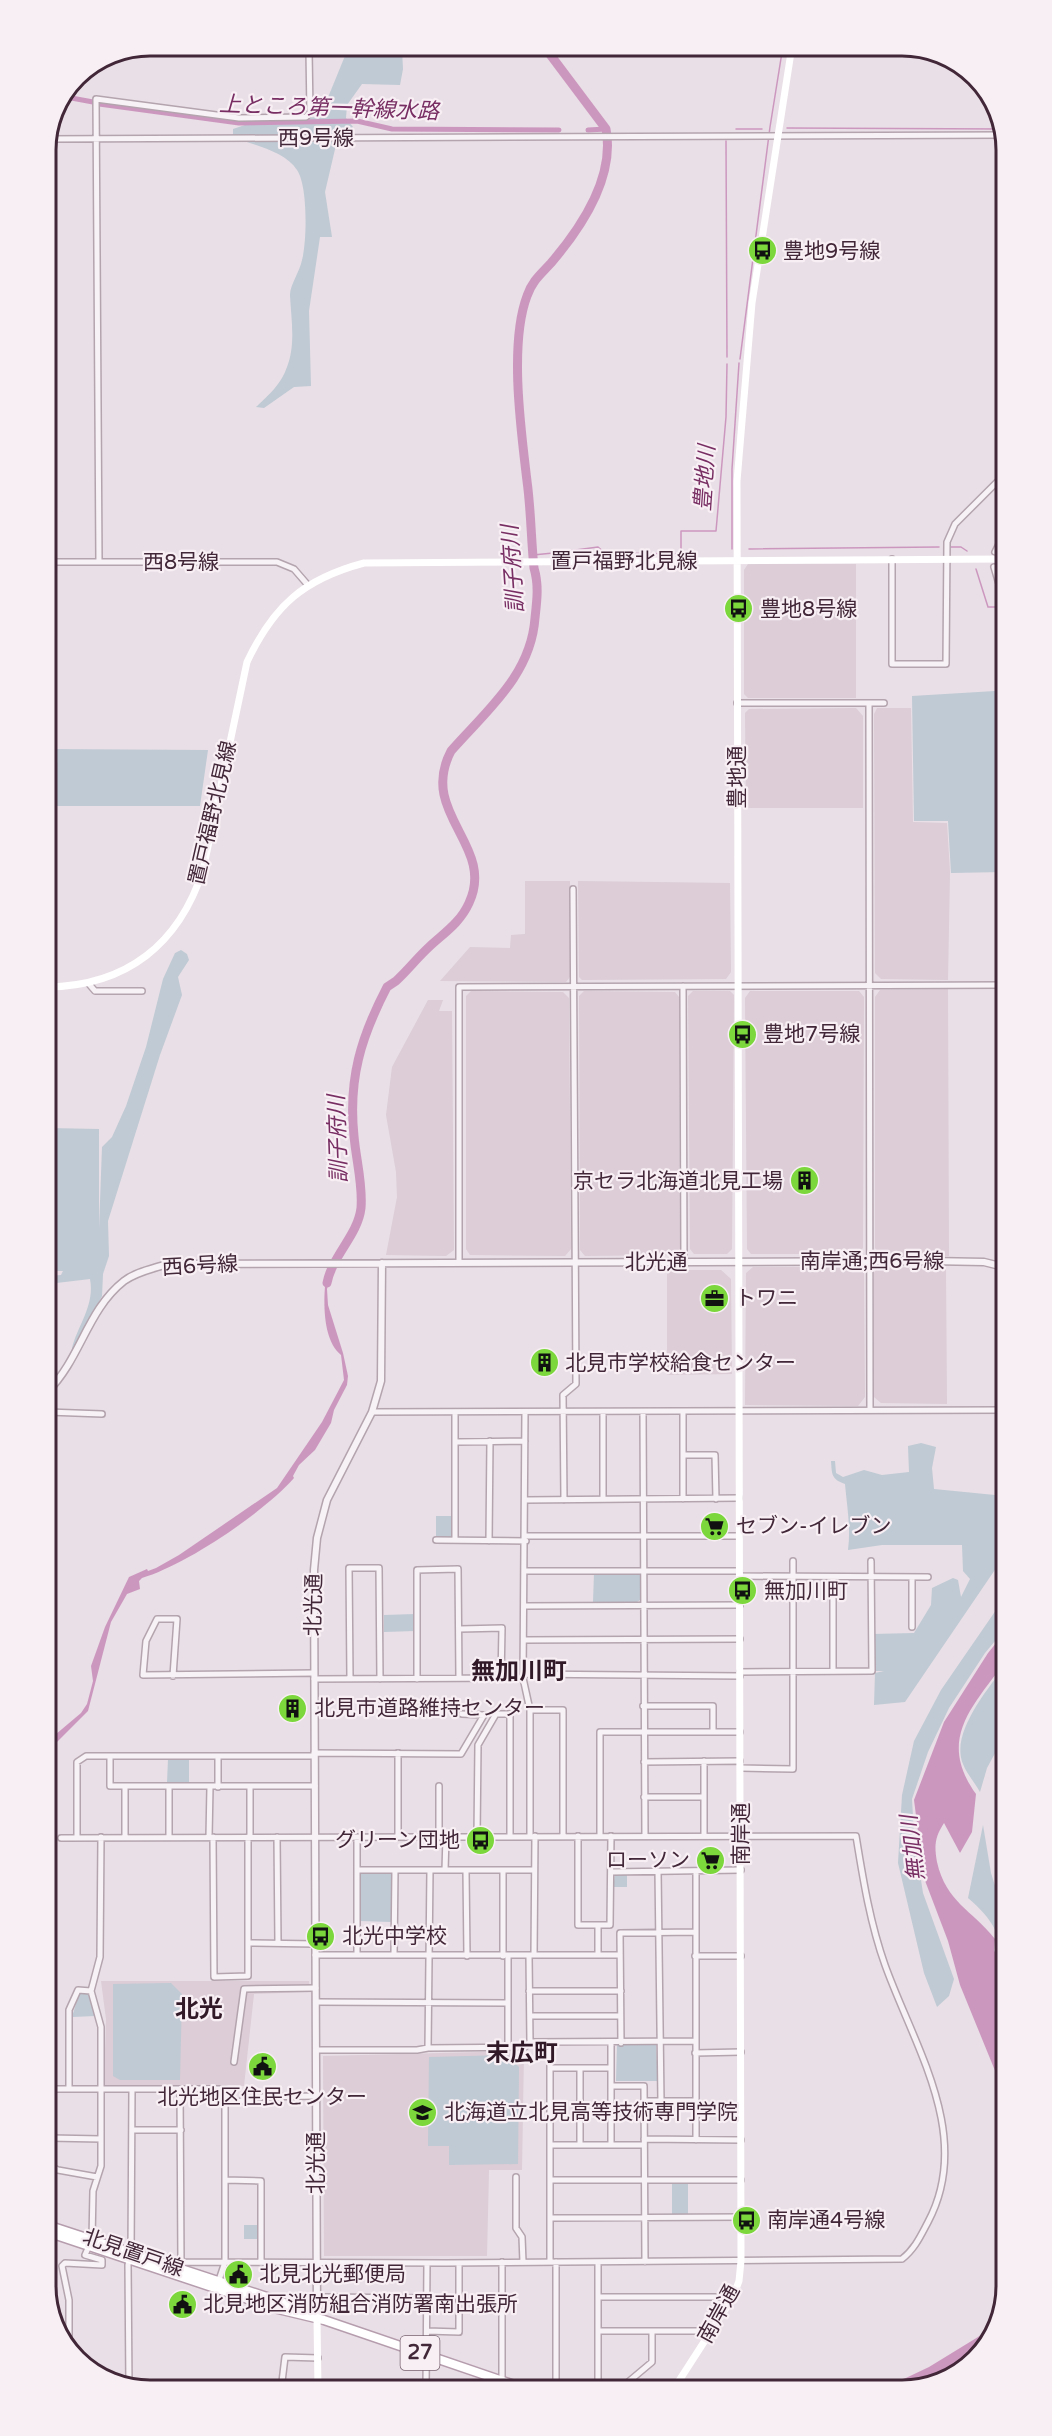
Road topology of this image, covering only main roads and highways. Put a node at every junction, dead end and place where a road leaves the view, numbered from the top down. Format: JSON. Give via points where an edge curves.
{"nodes":[{"id":1,"x":790,"y":56,"type":"edge"},
{"id":2,"x":996,"y":559,"type":"edge"},
{"id":3,"x":735,"y":560,"type":"junction"},
{"id":4,"x":56,"y":986,"type":"edge"},
{"id":5,"x":739,"y":1262,"type":"joint"},
{"id":6,"x":56,"y":2228,"type":"edge"},
{"id":7,"x":56,"y":2234,"type":"edge"},
{"id":8,"x":91,"y":2242,"type":"junction"},
{"id":9,"x":317,"y":2318,"type":"junction"},
{"id":10,"x":318,"y":2380,"type":"edge"},
{"id":11,"x":492,"y":2380,"type":"edge"},
{"id":12,"x":680,"y":2380,"type":"edge"}],
"edges":[{"from":1,"to":3,"type":"main road","via":[[772,137],[745,368]]},
{"from":2,"to":3,"type":"main road"},
{"from":3,"to":4,"type":"main road","name":"置戸福野北見線","via":[[364,563],[307,584],[277,611],[247,662],[203,870],[187,910],[164,941],[124,970],[89,984]]},
{"from":3,"to":5,"type":"main road","name":"豊地通"},
{"from":5,"to":12,"type":"main road","name":"南岸通","via":[[741,2261],[733,2297]]},
{"from":6,"to":8,"type":"main road","name":"北見置戸線","number":"27"},
{"from":7,"to":8,"type":"main road","name":"北見置戸線","number":"27"},
{"from":8,"to":9,"type":"main road","name":"北見置戸線","number":"27","via":[[302,2309]]},
{"from":9,"to":10,"type":"main road"},
{"from":9,"to":11,"type":"main road","name":"北見置戸線","number":"27"}]}
